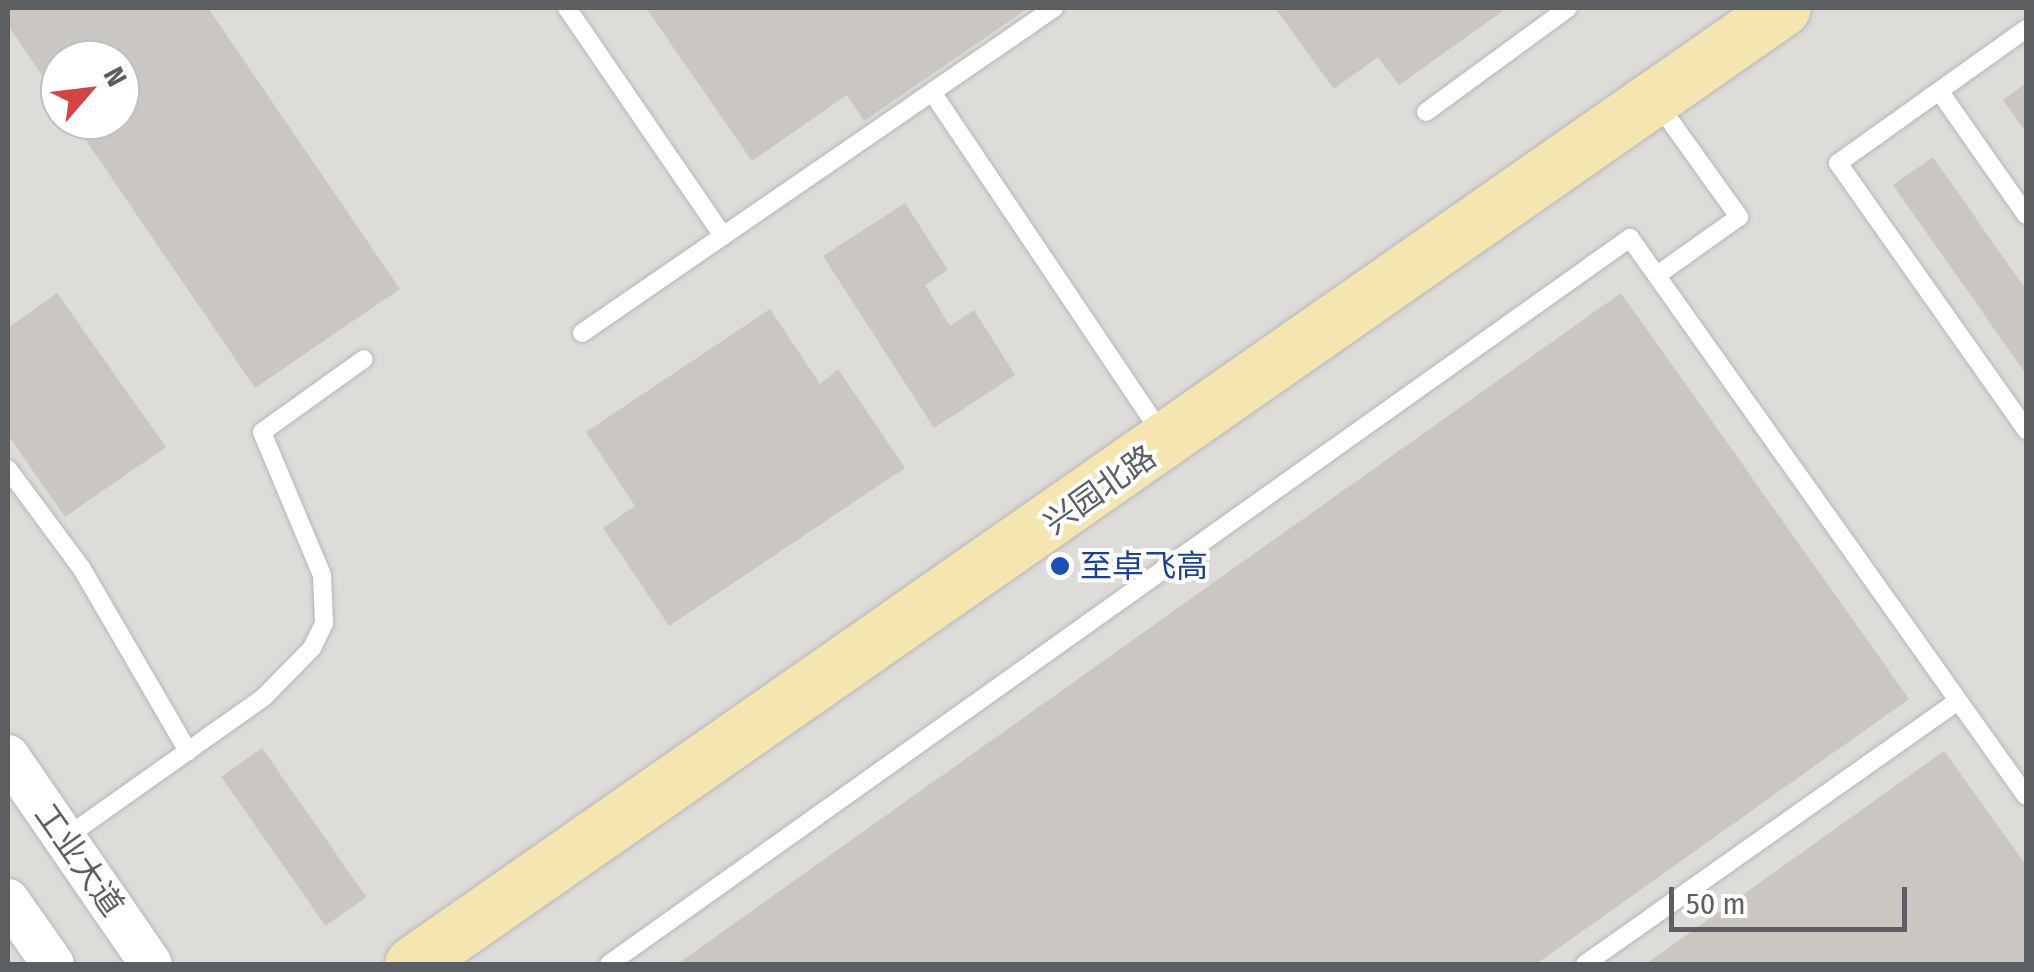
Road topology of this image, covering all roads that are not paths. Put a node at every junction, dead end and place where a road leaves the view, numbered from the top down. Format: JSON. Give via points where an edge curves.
{"nodes":[{"id":1,"x":567,"y":8,"type":"edge"},
{"id":2,"x":1054,"y":8,"type":"edge"},
{"id":3,"x":1568,"y":8,"type":"edge"},
{"id":4,"x":1783,"y":8,"type":"edge"},
{"id":5,"x":2026,"y":29,"type":"edge"},
{"id":6,"x":932,"y":92,"type":"junction"},
{"id":7,"x":1940,"y":92,"type":"junction"},
{"id":8,"x":1656,"y":101,"type":"junction"},
{"id":9,"x":1426,"y":112,"type":"dead end"},
{"id":10,"x":2026,"y":215,"type":"edge"},
{"id":11,"x":722,"y":236,"type":"junction"},
{"id":12,"x":1657,"y":275,"type":"junction"},
{"id":13,"x":582,"y":333,"type":"dead end"},
{"id":14,"x":364,"y":359,"type":"dead end"},
{"id":15,"x":2026,"y":430,"type":"edge"},
{"id":16,"x":1168,"y":443,"type":"junction"},
{"id":17,"x":8,"y":469,"type":"edge"},
{"id":18,"x":1958,"y":700,"type":"junction"},
{"id":19,"x":188,"y":751,"type":"junction"},
{"id":20,"x":8,"y":756,"type":"edge"},
{"id":21,"x":2026,"y":796,"type":"edge"},
{"id":22,"x":64,"y":839,"type":"junction"},
{"id":23,"x":8,"y":900,"type":"edge"},
{"id":24,"x":53,"y":964,"type":"edge"},
{"id":25,"x":151,"y":964,"type":"edge"},
{"id":26,"x":412,"y":964,"type":"edge"},
{"id":27,"x":608,"y":964,"type":"edge"},
{"id":28,"x":1585,"y":964,"type":"edge"}],
"edges":[{"from":1,"to":11,"type":"lane"},
{"from":2,"to":6,"type":"lane"},
{"from":3,"to":9,"type":"lane"},
{"from":4,"to":8,"type":"main road","name":"兴园北路"},
{"from":5,"to":7,"type":"lane"},
{"from":6,"to":11,"type":"lane"},
{"from":6,"to":16,"type":"lane"},
{"from":7,"to":10,"type":"lane"},
{"from":7,"to":15,"type":"lane","via":[[1838,163]]},
{"from":8,"to":12,"type":"lane","via":[[1739,217]]},
{"from":8,"to":16,"type":"main road","name":"兴园北路"},
{"from":11,"to":13,"type":"lane"},
{"from":12,"to":18,"type":"lane"},
{"from":12,"to":27,"type":"lane","via":[[1630,238]]},
{"from":14,"to":19,"type":"lane","via":[[262,432],[322,575],[324,623],[294,668]]},
{"from":16,"to":26,"type":"main road","name":"兴园北路"},
{"from":17,"to":19,"type":"lane","via":[[82,569]]},
{"from":18,"to":21,"type":"lane"},
{"from":18,"to":28,"type":"lane"},
{"from":19,"to":22,"type":"lane"},
{"from":20,"to":22,"type":"street","name":"工业大道"},
{"from":22,"to":25,"type":"street","name":"工业大道"},
{"from":23,"to":24,"type":"street"}]}
